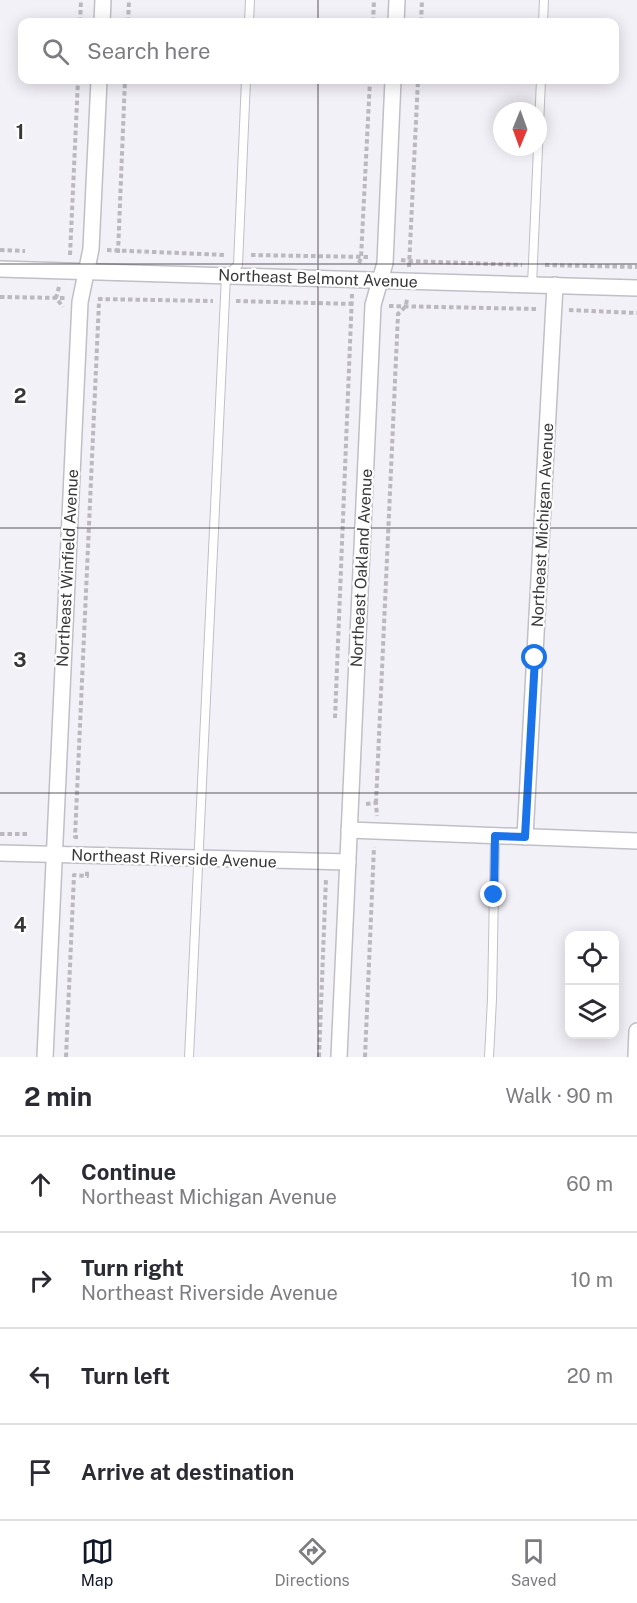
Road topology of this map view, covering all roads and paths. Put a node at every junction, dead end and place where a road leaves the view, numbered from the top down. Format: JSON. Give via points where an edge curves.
{"nodes":[{"id":1,"x":81,"y":0,"type":"edge"},
{"id":2,"x":103,"y":0,"type":"edge"},
{"id":3,"x":129,"y":0,"type":"edge"},
{"id":4,"x":250,"y":0,"type":"edge"},
{"id":5,"x":374,"y":0,"type":"edge"},
{"id":6,"x":397,"y":0,"type":"edge"},
{"id":7,"x":422,"y":0,"type":"edge"},
{"id":8,"x":544,"y":0,"type":"edge"},
{"id":9,"x":80,"y":18,"type":"edge"},
{"id":10,"x":102,"y":18,"type":"edge"},
{"id":11,"x":128,"y":18,"type":"edge"},
{"id":12,"x":249,"y":18,"type":"edge"},
{"id":13,"x":373,"y":18,"type":"edge"},
{"id":14,"x":396,"y":18,"type":"edge"},
{"id":15,"x":421,"y":18,"type":"edge"},
{"id":16,"x":543,"y":18,"type":"edge"},
{"id":17,"x":99,"y":84,"type":"edge"},
{"id":18,"x":125,"y":84,"type":"edge"},
{"id":19,"x":246,"y":84,"type":"edge"},
{"id":20,"x":393,"y":84,"type":"edge"},
{"id":21,"x":418,"y":84,"type":"edge"},
{"id":22,"x":541,"y":84,"type":"edge"},
{"id":23,"x":91,"y":249,"type":"junction"},
{"id":24,"x":0,"y":250,"type":"edge"},
{"id":25,"x":35,"y":251,"type":"dead end"},
{"id":26,"x":118,"y":251,"type":"junction"},
{"id":27,"x":59,"y":252,"type":"dead end"},
{"id":28,"x":238,"y":255,"type":"junction"},
{"id":29,"x":385,"y":256,"type":"junction"},
{"id":30,"x":409,"y":261,"type":"junction"},
{"id":31,"x":533,"y":265,"type":"junction"},
{"id":32,"x":637,"y":267,"type":"edge"},
{"id":33,"x":0,"y":269,"type":"edge"},
{"id":34,"x":86,"y":271,"type":"junction"},
{"id":35,"x":117,"y":272,"type":"junction"},
{"id":36,"x":226,"y":276,"type":"junction"},
{"id":37,"x":380,"y":280,"type":"junction"},
{"id":38,"x":409,"y":281,"type":"junction"},
{"id":39,"x":532,"y":285,"type":"junction"},
{"id":40,"x":555,"y":285,"type":"junction"},
{"id":41,"x":637,"y":288,"type":"edge"},
{"id":42,"x":0,"y":297,"type":"edge"},
{"id":43,"x":80,"y":298,"type":"junction"},
{"id":44,"x":99,"y":299,"type":"junction"},
{"id":45,"x":116,"y":299,"type":"junction"},
{"id":46,"x":225,"y":301,"type":"junction"},
{"id":47,"x":373,"y":305,"type":"junction"},
{"id":48,"x":406,"y":306,"type":"junction"},
{"id":49,"x":554,"y":309,"type":"junction"},
{"id":50,"x":637,"y":312,"type":"edge"},
{"id":51,"x":376,"y":803,"type":"dead end"},
{"id":52,"x":376,"y":824,"type":"junction"},
{"id":53,"x":350,"y":830,"type":"junction"},
{"id":54,"x":0,"y":834,"type":"edge"},
{"id":55,"x":30,"y":834,"type":"dead end"},
{"id":56,"x":495,"y":836,"type":"junction"},
{"id":57,"x":525,"y":837,"type":"junction"},
{"id":58,"x":637,"y":841,"type":"edge"},
{"id":59,"x":0,"y":853,"type":"edge"},
{"id":60,"x":54,"y":854,"type":"junction"},
{"id":61,"x":88,"y":855,"type":"junction"},
{"id":62,"x":199,"y":858,"type":"junction"},
{"id":63,"x":348,"y":862,"type":"junction"},
{"id":64,"x":637,"y":1031,"type":"edge"},
{"id":65,"x":45,"y":1057,"type":"edge"},
{"id":66,"x":66,"y":1057,"type":"edge"},
{"id":67,"x":189,"y":1057,"type":"edge"},
{"id":68,"x":339,"y":1057,"type":"edge"},
{"id":69,"x":365,"y":1057,"type":"edge"},
{"id":70,"x":489,"y":1057,"type":"edge"},
{"id":71,"x":636,"y":1057,"type":"edge"}],
"edges":[{"from":1,"to":9,"type":"path"},
{"from":2,"to":10,"type":"street"},
{"from":3,"to":11,"type":"path"},
{"from":4,"to":12,"type":"lane"},
{"from":5,"to":13,"type":"path"},
{"from":6,"to":14,"type":"street"},
{"from":7,"to":15,"type":"path"},
{"from":8,"to":16,"type":"lane"},
{"from":17,"to":23,"type":"street","name":"Northeast Winfield Avenue"},
{"from":18,"to":26,"type":"path"},
{"from":19,"to":28,"type":"lane"},
{"from":20,"to":29,"type":"street","name":"Northeast Oakland Avenue"},
{"from":21,"to":30,"type":"path"},
{"from":22,"to":31,"type":"lane"},
{"from":23,"to":26,"type":"path"},
{"from":23,"to":27,"type":"path"},
{"from":23,"to":34,"type":"street","name":"Northeast Winfield Avenue"},
{"from":24,"to":25,"type":"path"},
{"from":26,"to":28,"type":"path"},
{"from":26,"to":35,"type":"path"},
{"from":28,"to":29,"type":"path"},
{"from":28,"to":36,"type":"lane","via":[[238,265]]},
{"from":29,"to":30,"type":"path"},
{"from":29,"to":37,"type":"street","name":"Northeast Oakland Avenue"},
{"from":30,"to":31,"type":"path"},
{"from":30,"to":38,"type":"path"},
{"from":31,"to":32,"type":"path"},
{"from":31,"to":39,"type":"lane"},
{"from":33,"to":34,"type":"street","name":"Northeast Belmont Avenue"},
{"from":34,"to":35,"type":"street","name":"Northeast Belmont Avenue"},
{"from":34,"to":43,"type":"street","name":"Northeast Winfield Avenue"},
{"from":35,"to":36,"type":"street","name":"Northeast Belmont Avenue"},
{"from":35,"to":45,"type":"path"},
{"from":36,"to":37,"type":"street","name":"Northeast Belmont Avenue"},
{"from":36,"to":46,"type":"lane"},
{"from":37,"to":38,"type":"street","name":"Northeast Belmont Avenue"},
{"from":37,"to":47,"type":"street","name":"Northeast Oakland Avenue"},
{"from":38,"to":39,"type":"street","name":"Northeast Belmont Avenue"},
{"from":38,"to":48,"type":"path"},
{"from":39,"to":40,"type":"street","name":"Northeast Belmont Avenue"},
{"from":40,"to":41,"type":"street","name":"Northeast Belmont Avenue"},
{"from":40,"to":49,"type":"street","name":"Northeast Michigan Avenue"},
{"from":42,"to":43,"type":"path"},
{"from":43,"to":44,"type":"path"},
{"from":43,"to":60,"type":"street","name":"Northeast Winfield Avenue"},
{"from":44,"to":45,"type":"path"},
{"from":44,"to":61,"type":"path","via":[[75,837],[90,836]]},
{"from":45,"to":46,"type":"path"},
{"from":46,"to":47,"type":"path"},
{"from":46,"to":62,"type":"lane"},
{"from":47,"to":48,"type":"path"},
{"from":47,"to":53,"type":"street","name":"Northeast Oakland Avenue"},
{"from":48,"to":49,"type":"path"},
{"from":48,"to":51,"type":"path","via":[[398,314]]},
{"from":49,"to":50,"type":"path"},
{"from":49,"to":57,"type":"street","name":"Northeast Michigan Avenue"},
{"from":52,"to":53,"type":"street"},
{"from":52,"to":56,"type":"street"},
{"from":52,"to":69,"type":"path"},
{"from":53,"to":63,"type":"street","name":"Northeast Oakland Avenue"},
{"from":54,"to":55,"type":"path"},
{"from":56,"to":57,"type":"street"},
{"from":56,"to":70,"type":"lane"},
{"from":57,"to":58,"type":"street"},
{"from":59,"to":60,"type":"street","name":"Northeast Riverside Avenue"},
{"from":60,"to":61,"type":"street","name":"Northeast Riverside Avenue"},
{"from":60,"to":65,"type":"street","name":"Northeast Winfield Avenue"},
{"from":61,"to":62,"type":"street","name":"Northeast Riverside Avenue"},
{"from":61,"to":66,"type":"path","via":[[87,876],[74,875]]},
{"from":62,"to":63,"type":"street","name":"Northeast Riverside Avenue"},
{"from":62,"to":67,"type":"lane"},
{"from":63,"to":68,"type":"street","name":"Northeast Oakland Avenue"},
{"from":64,"to":71,"type":"street"}]}
